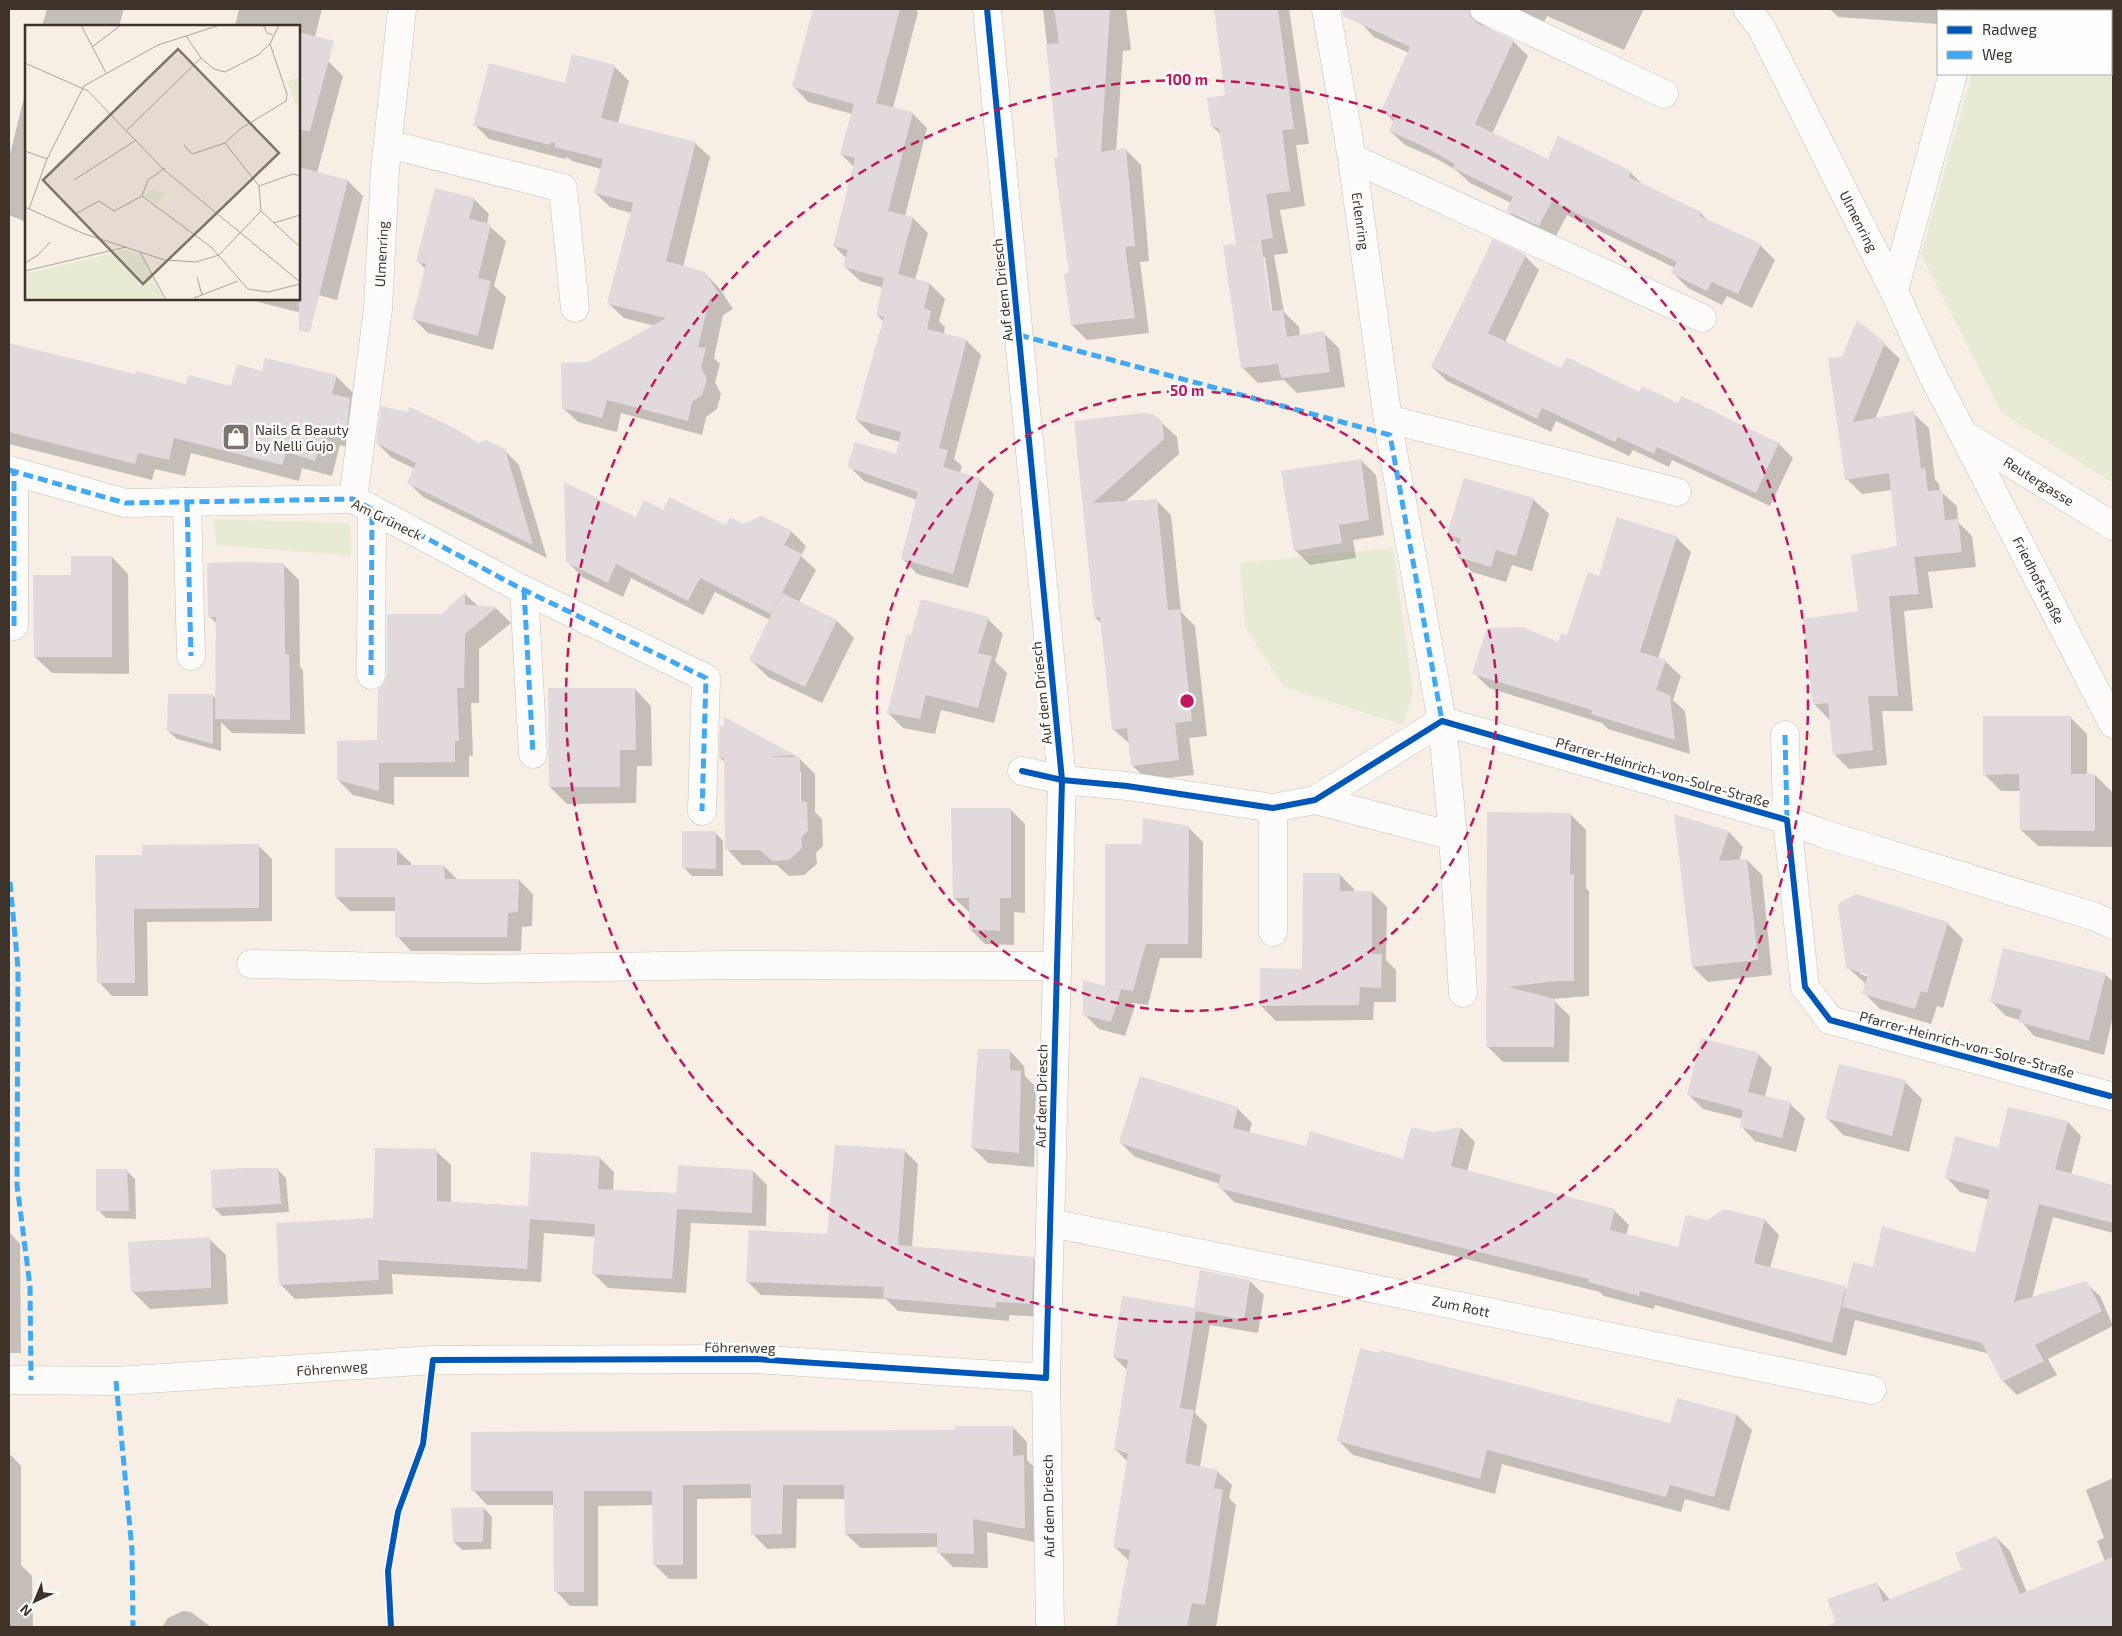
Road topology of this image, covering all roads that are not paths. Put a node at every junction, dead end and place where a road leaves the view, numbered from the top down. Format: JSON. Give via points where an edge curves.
{"nodes":[{"id":1,"x":402,"y":9,"type":"edge"},
{"id":2,"x":987,"y":9,"type":"edge"},
{"id":3,"x":1326,"y":9,"type":"edge"},
{"id":4,"x":1484,"y":9,"type":"edge"},
{"id":5,"x":1747,"y":9,"type":"edge"},
{"id":6,"x":1952,"y":75,"type":"edge"},
{"id":7,"x":1664,"y":94,"type":"dead end"},
{"id":8,"x":388,"y":144,"type":"junction"},
{"id":9,"x":1352,"y":158,"type":"junction"},
{"id":10,"x":1894,"y":291,"type":"junction"},
{"id":11,"x":575,"y":308,"type":"dead end"},
{"id":12,"x":1702,"y":318,"type":"dead end"},
{"id":13,"x":1389,"y":427,"type":"junction"},
{"id":14,"x":1966,"y":435,"type":"junction"},
{"id":15,"x":12,"y":471,"type":"edge"},
{"id":16,"x":1677,"y":492,"type":"dead end"},
{"id":17,"x":187,"y":502,"type":"junction"},
{"id":18,"x":362,"y":504,"type":"junction"},
{"id":19,"x":2113,"y":526,"type":"edge"},
{"id":20,"x":524,"y":590,"type":"junction"},
{"id":21,"x":14,"y":626,"type":"dead end"},
{"id":22,"x":191,"y":656,"type":"dead end"},
{"id":23,"x":371,"y":675,"type":"dead end"},
{"id":24,"x":1442,"y":722,"type":"junction"},
{"id":25,"x":2113,"y":724,"type":"edge"},
{"id":26,"x":1785,"y":735,"type":"dead end"},
{"id":27,"x":533,"y":754,"type":"dead end"},
{"id":28,"x":1022,"y":771,"type":"dead end"},
{"id":29,"x":1062,"y":780,"type":"junction"},
{"id":30,"x":1315,"y":800,"type":"junction"},
{"id":31,"x":1273,"y":808,"type":"junction"},
{"id":32,"x":702,"y":811,"type":"dead end"},
{"id":33,"x":1787,"y":820,"type":"junction"},
{"id":34,"x":1453,"y":836,"type":"junction"},
{"id":35,"x":2113,"y":925,"type":"edge"},
{"id":36,"x":1273,"y":932,"type":"dead end"},
{"id":37,"x":251,"y":964,"type":"dead end"},
{"id":38,"x":1057,"y":966,"type":"junction"},
{"id":39,"x":1464,"y":993,"type":"dead end"},
{"id":40,"x":2110,"y":1096,"type":"dead end"},
{"id":41,"x":1050,"y":1223,"type":"junction"},
{"id":42,"x":1046,"y":1378,"type":"junction"},
{"id":43,"x":9,"y":1380,"type":"edge"},
{"id":44,"x":1872,"y":1390,"type":"dead end"},
{"id":45,"x":1050,"y":1627,"type":"edge"}],
"edges":[{"from":1,"to":8,"type":"street","name":"Ulmenring"},
{"from":2,"to":29,"type":"street","name":"Auf dem Driesch"},
{"from":3,"to":9,"type":"street","name":"Erlenring"},
{"from":4,"to":7,"type":"street"},
{"from":5,"to":10,"type":"street","name":"Ulmenring","via":[[1761,27]]},
{"from":6,"to":10,"type":"street"},
{"from":8,"to":11,"type":"street","via":[[563,188]]},
{"from":8,"to":18,"type":"street","name":"Ulmenring"},
{"from":9,"to":12,"type":"street"},
{"from":9,"to":13,"type":"street","name":"Erlenring"},
{"from":10,"to":14,"type":"street","name":"Ulmenring","via":[[1930,370]]},
{"from":13,"to":16,"type":"street"},
{"from":13,"to":24,"type":"street"},
{"from":14,"to":19,"type":"street","name":"Reutergasse"},
{"from":14,"to":25,"type":"street","name":"Friedhofstraße"},
{"from":15,"to":17,"type":"street","name":"Am Grüneck","via":[[125,503]]},
{"from":15,"to":21,"type":"street"},
{"from":17,"to":18,"type":"street","name":"Am Grüneck"},
{"from":17,"to":22,"type":"street"},
{"from":18,"to":20,"type":"street","name":"Am Grüneck"},
{"from":18,"to":23,"type":"street","name":"Ulmenring"},
{"from":20,"to":27,"type":"street"},
{"from":20,"to":32,"type":"street","name":"Am Grüneck","via":[[706,678]]},
{"from":24,"to":30,"type":"street"},
{"from":24,"to":33,"type":"street","name":"Pfarrer-Heinrich-von-Solre-Straße"},
{"from":24,"to":34,"type":"street"},
{"from":26,"to":33,"type":"street","name":"Pfarrer-Heinrich-von-Solre-Straße"},
{"from":28,"to":29,"type":"street"},
{"from":29,"to":31,"type":"street","via":[[1127,786]]},
{"from":29,"to":38,"type":"street","name":"Auf dem Driesch"},
{"from":30,"to":31,"type":"street"},
{"from":30,"to":34,"type":"street"},
{"from":31,"to":36,"type":"street"},
{"from":33,"to":35,"type":"street","via":[[2094,916]]},
{"from":33,"to":40,"type":"street","name":"Pfarrer-Heinrich-von-Solre-Straße","via":[[1805,987],[1830,1020]]},
{"from":34,"to":39,"type":"street"},
{"from":37,"to":38,"type":"street","via":[[481,969],[726,965]]},
{"from":38,"to":41,"type":"street","name":"Auf dem Driesch"},
{"from":41,"to":42,"type":"street","name":"Auf dem Driesch"},
{"from":41,"to":44,"type":"street","name":"Zum Rott"},
{"from":42,"to":43,"type":"street","name":"Föhrenweg","via":[[736,1359],[433,1360],[116,1381]]},
{"from":42,"to":45,"type":"street","name":"Auf dem Driesch"}]}
